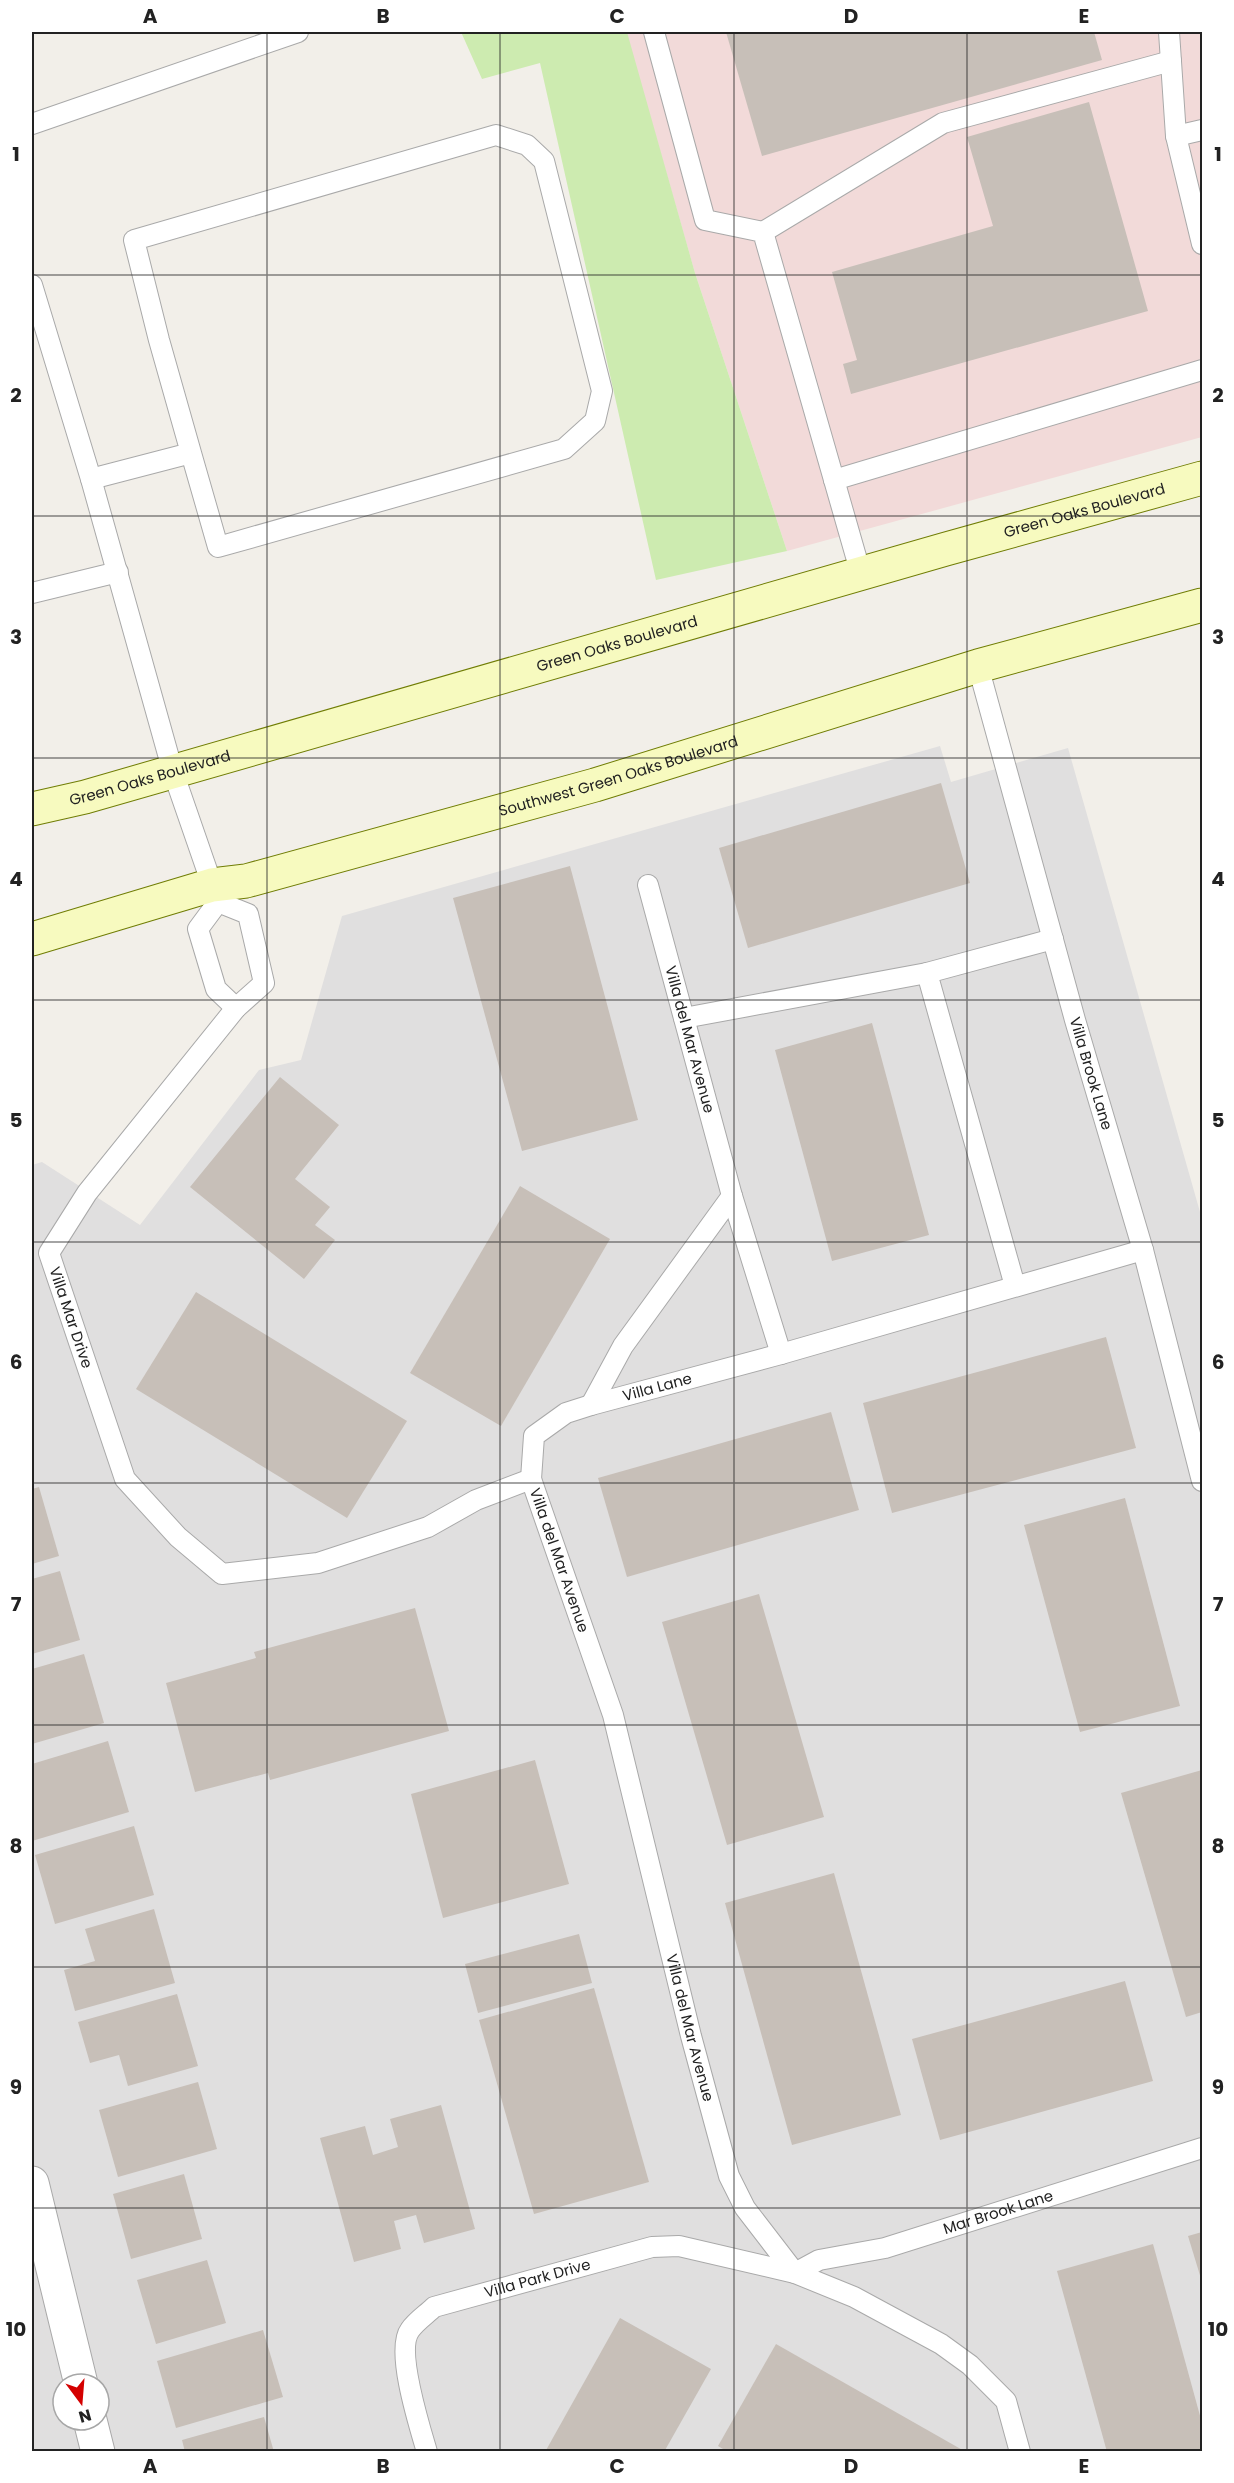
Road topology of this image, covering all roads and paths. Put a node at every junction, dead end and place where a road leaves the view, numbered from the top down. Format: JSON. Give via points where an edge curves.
{"nodes":[{"id":1,"x":298,"y":32,"type":"edge"},
{"id":2,"x":654,"y":32,"type":"edge"},
{"id":3,"x":1169,"y":32,"type":"edge"},
{"id":4,"x":1171,"y":61,"type":"junction"},
{"id":5,"x":32,"y":124,"type":"edge"},
{"id":6,"x":1203,"y":129,"type":"edge"},
{"id":7,"x":1176,"y":136,"type":"junction"},
{"id":8,"x":763,"y":232,"type":"junction"},
{"id":9,"x":1203,"y":244,"type":"edge"},
{"id":10,"x":32,"y":285,"type":"edge"},
{"id":11,"x":1203,"y":370,"type":"edge"},
{"id":12,"x":191,"y":453,"type":"junction"},
{"id":13,"x":1203,"y":478,"type":"edge"},
{"id":14,"x":91,"y":479,"type":"junction"},
{"id":15,"x":834,"y":480,"type":"junction"},
{"id":16,"x":117,"y":572,"type":"junction"},
{"id":17,"x":861,"y":574,"type":"junction"},
{"id":18,"x":32,"y":593,"type":"edge"},
{"id":19,"x":1203,"y":605,"type":"edge"},
{"id":20,"x":978,"y":666,"type":"junction"},
{"id":21,"x":173,"y":772,"type":"junction"},
{"id":22,"x":32,"y":809,"type":"edge"},
{"id":23,"x":648,"y":885,"type":"dead end"},
{"id":24,"x":215,"y":894,"type":"junction"},
{"id":25,"x":32,"y":939,"type":"edge"},
{"id":26,"x":1053,"y":939,"type":"junction"},
{"id":27,"x":927,"y":973,"type":"junction"},
{"id":28,"x":236,"y":1008,"type":"junction"},
{"id":29,"x":684,"y":1018,"type":"junction"},
{"id":30,"x":732,"y":1196,"type":"junction"},
{"id":31,"x":1143,"y":1250,"type":"junction"},
{"id":32,"x":1015,"y":1286,"type":"junction"},
{"id":33,"x":781,"y":1354,"type":"junction"},
{"id":34,"x":591,"y":1405,"type":"junction"},
{"id":35,"x":531,"y":1479,"type":"junction"},
{"id":36,"x":1203,"y":1481,"type":"edge"},
{"id":37,"x":1203,"y":2148,"type":"edge"},
{"id":38,"x":32,"y":2183,"type":"edge"},
{"id":39,"x":795,"y":2273,"type":"junction"},
{"id":40,"x":78,"y":2372,"type":"edge"},
{"id":41,"x":93,"y":2432,"type":"edge"},
{"id":42,"x":98,"y":2451,"type":"edge"},
{"id":43,"x":427,"y":2451,"type":"edge"},
{"id":44,"x":1020,"y":2451,"type":"edge"}],
"edges":[{"from":1,"to":5,"type":"lane"},
{"from":2,"to":8,"type":"lane","via":[[705,220]]},
{"from":3,"to":4,"type":"lane"},
{"from":4,"to":7,"type":"lane"},
{"from":4,"to":8,"type":"lane","via":[[943,123]]},
{"from":6,"to":7,"type":"lane"},
{"from":7,"to":9,"type":"lane"},
{"from":8,"to":15,"type":"lane"},
{"from":10,"to":14,"type":"lane"},
{"from":11,"to":15,"type":"lane"},
{"from":12,"to":12,"type":"lane","via":[[218,547],[564,449],[595,421],[602,391],[544,161],[527,145],[496,135],[134,240]]},
{"from":12,"to":14,"type":"lane"},
{"from":13,"to":17,"type":"main road","name":"Green Oaks Boulevard"},
{"from":14,"to":16,"type":"lane"},
{"from":15,"to":17,"type":"lane"},
{"from":16,"to":18,"type":"lane"},
{"from":16,"to":21,"type":"lane"},
{"from":17,"to":21,"type":"main road","name":"Green Oaks Boulevard"},
{"from":19,"to":20,"type":"main road","name":"Southwest Green Oaks Boulevard"},
{"from":20,"to":24,"type":"main road","name":"Southwest Green Oaks Boulevard","via":[[595,785],[246,881]]},
{"from":20,"to":26,"type":"lane","name":"Villa Brook Lane"},
{"from":21,"to":22,"type":"main road","name":"Green Oaks Boulevard"},
{"from":21,"to":24,"type":"lane"},
{"from":23,"to":29,"type":"lane","name":"Villa del Mar Avenue"},
{"from":24,"to":25,"type":"main road","name":"Southwest Green Oaks Boulevard"},
{"from":24,"to":28,"type":"lane","via":[[198,929],[216,989]]},
{"from":24,"to":28,"type":"lane","name":"Villa Mar Drive","via":[[248,914],[264,983]]},
{"from":26,"to":27,"type":"lane"},
{"from":26,"to":31,"type":"lane","name":"Villa Brook Lane"},
{"from":27,"to":29,"type":"lane"},
{"from":27,"to":32,"type":"lane"},
{"from":28,"to":35,"type":"lane","name":"Villa Mar Drive","via":[[87,1194],[49,1253],[125,1479],[178,1537],[222,1574],[318,1563],[428,1527],[476,1500]]},
{"from":29,"to":30,"type":"lane","name":"Villa del Mar Avenue"},
{"from":30,"to":33,"type":"lane","name":"Villa del Mar Avenue"},
{"from":30,"to":34,"type":"lane","via":[[623,1346]]},
{"from":31,"to":32,"type":"lane","name":"Villa Lane"},
{"from":31,"to":36,"type":"lane","name":"Villa Brook Lane"},
{"from":32,"to":33,"type":"lane","name":"Villa Lane"},
{"from":33,"to":34,"type":"lane","name":"Villa Lane"},
{"from":34,"to":35,"type":"lane","name":"Villa Lane","via":[[566,1413],[534,1436]]},
{"from":35,"to":39,"type":"lane","name":"Villa del Mar Avenue","via":[[613,1715],[729,2176],[745,2208]]},
{"from":37,"to":39,"type":"lane","name":"Mar Brook Lane","via":[[885,2248],[819,2260]]},
{"from":38,"to":40,"type":"street"},
{"from":39,"to":43,"type":"lane","name":"Villa Park Drive","via":[[679,2246],[651,2247],[434,2307],[409,2331],[406,2348],[409,2386]]},
{"from":39,"to":44,"type":"lane","via":[[854,2297],[941,2344],[970,2365],[1006,2401]]},
{"from":41,"to":42,"type":"street"}]}
